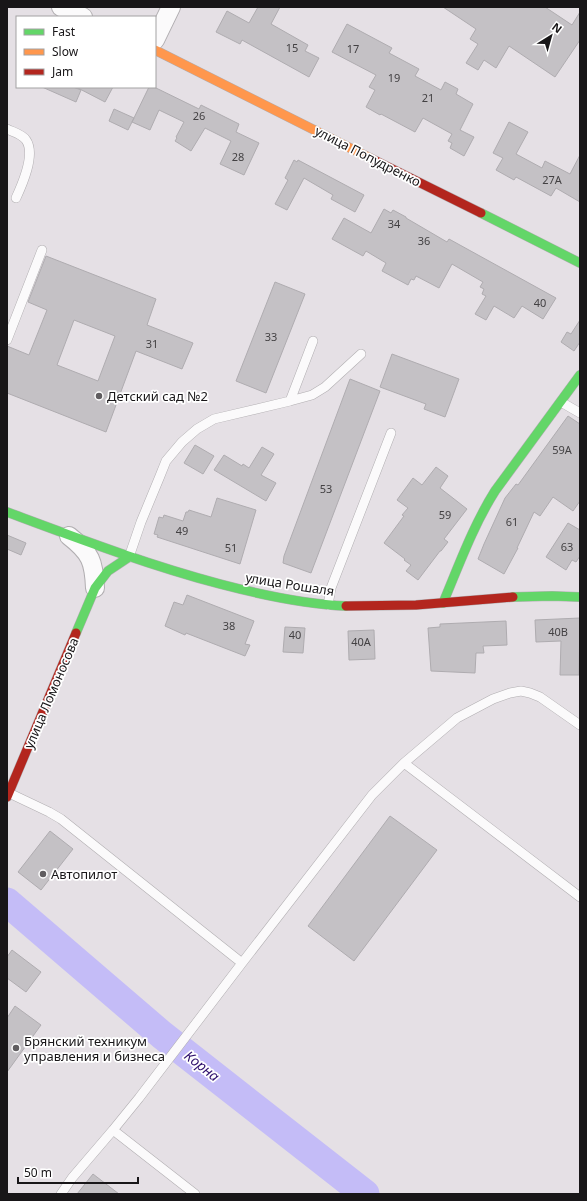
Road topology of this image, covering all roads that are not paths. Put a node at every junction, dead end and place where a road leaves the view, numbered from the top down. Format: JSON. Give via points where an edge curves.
{"nodes":[{"id":1,"x":61,"y":7,"type":"edge"},
{"id":2,"x":171,"y":7,"type":"edge"},
{"id":3,"x":81,"y":16,"type":"edge"},
{"id":4,"x":156,"y":38,"type":"edge"},
{"id":5,"x":156,"y":51,"type":"edge"},
{"id":6,"x":7,"y":129,"type":"edge"},
{"id":7,"x":16,"y":198,"type":"dead end"},
{"id":8,"x":42,"y":250,"type":"dead end"},
{"id":9,"x":580,"y":263,"type":"edge"},
{"id":10,"x":7,"y":340,"type":"edge"},
{"id":11,"x":313,"y":341,"type":"dead end"},
{"id":12,"x":361,"y":354,"type":"dead end"},
{"id":13,"x":580,"y":375,"type":"edge"},
{"id":14,"x":290,"y":401,"type":"junction"},
{"id":15,"x":561,"y":402,"type":"junction"},
{"id":16,"x":580,"y":414,"type":"edge"},
{"id":17,"x":391,"y":433,"type":"dead end"},
{"id":18,"x":7,"y":512,"type":"edge"},
{"id":19,"x":66,"y":534,"type":"junction"},
{"id":20,"x":129,"y":557,"type":"junction"},
{"id":21,"x":95,"y":588,"type":"junction"},
{"id":22,"x":580,"y":597,"type":"edge"},
{"id":23,"x":443,"y":603,"type":"junction"},
{"id":24,"x":328,"y":605,"type":"junction"},
{"id":25,"x":580,"y":725,"type":"edge"},
{"id":26,"x":404,"y":763,"type":"junction"},
{"id":27,"x":8,"y":795,"type":"edge"},
{"id":28,"x":580,"y":897,"type":"edge"},
{"id":29,"x":242,"y":963,"type":"junction"},
{"id":30,"x":113,"y":1130,"type":"junction"},
{"id":31,"x":61,"y":1194,"type":"edge"},
{"id":32,"x":195,"y":1194,"type":"edge"}],
"edges":[{"from":1,"to":3,"type":"street"},
{"from":2,"to":4,"type":"street"},
{"from":5,"to":9,"type":"street","name":"улица Попудренко"},
{"from":6,"to":7,"type":"lane","via":[[26,138],[29,145],[28,164]]},
{"from":8,"to":10,"type":"lane"},
{"from":11,"to":14,"type":"lane"},
{"from":12,"to":14,"type":"lane","via":[[326,387],[312,395]]},
{"from":13,"to":15,"type":"street"},
{"from":14,"to":20,"type":"lane","via":[[214,419],[182,442],[166,461]]},
{"from":15,"to":16,"type":"lane"},
{"from":15,"to":23,"type":"street","via":[[485,506]]},
{"from":17,"to":24,"type":"lane","via":[[331,588]]},
{"from":18,"to":19,"type":"street","name":"улица Рошаля"},
{"from":19,"to":20,"type":"street","name":"улица Рошаля"},
{"from":19,"to":21,"type":"street","name":"улица Ломоносова","via":[[80,545],[90,558]]},
{"from":20,"to":21,"type":"street","name":"улица Ломоносова","via":[[108,571]]},
{"from":20,"to":24,"type":"street","name":"улица Рошаля","via":[[239,589]]},
{"from":21,"to":27,"type":"street","name":"улица Ломоносова"},
{"from":22,"to":23,"type":"street","name":"улица Рошаля","via":[[524,596]]},
{"from":23,"to":24,"type":"street","name":"улица Рошаля"},
{"from":25,"to":26,"type":"lane","via":[[530,693],[510,693],[457,718]]},
{"from":26,"to":28,"type":"lane"},
{"from":26,"to":29,"type":"lane","via":[[372,796]]},
{"from":27,"to":29,"type":"lane","via":[[61,819]]},
{"from":29,"to":30,"type":"lane"},
{"from":30,"to":31,"type":"lane"},
{"from":30,"to":32,"type":"lane"}]}
